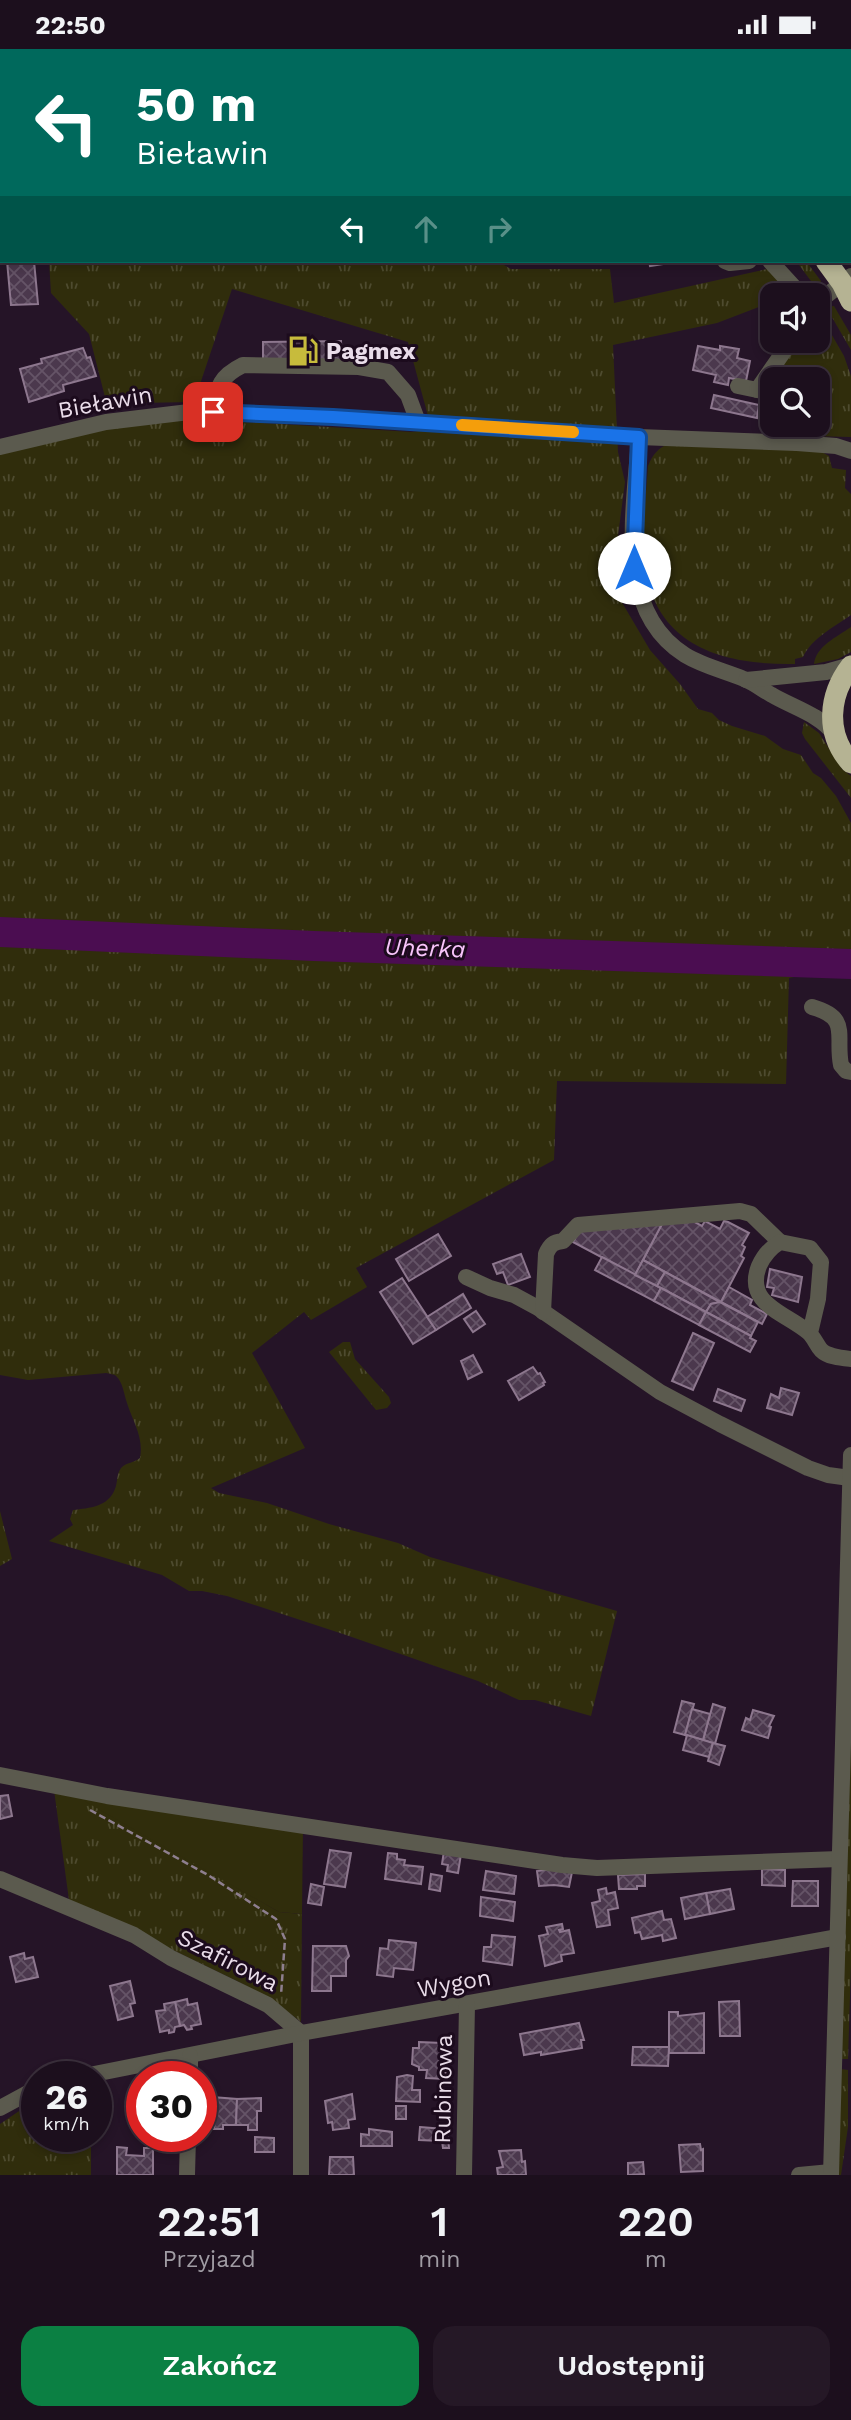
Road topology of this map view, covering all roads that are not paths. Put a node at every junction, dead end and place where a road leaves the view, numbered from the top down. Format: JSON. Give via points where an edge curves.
{"nodes":[{"id":1,"x":772,"y":263,"type":"edge"},
{"id":2,"x":828,"y":263,"type":"edge"},
{"id":3,"x":790,"y":283,"type":"edge"},
{"id":4,"x":848,"y":287,"type":"edge"},
{"id":5,"x":830,"y":296,"type":"edge"},
{"id":6,"x":738,"y":386,"type":"dead end"},
{"id":7,"x":760,"y":390,"type":"edge"},
{"id":8,"x":213,"y":412,"type":"junction"},
{"id":9,"x":418,"y":422,"type":"junction"},
{"id":10,"x":639,"y":437,"type":"junction"},
{"id":11,"x":797,"y":437,"type":"edge"},
{"id":12,"x":797,"y":443,"type":"junction"},
{"id":13,"x":0,"y":447,"type":"edge"},
{"id":14,"x":851,"y":451,"type":"edge"},
{"id":15,"x":851,"y":665,"type":"edge"},
{"id":16,"x":746,"y":680,"type":"junction"},
{"id":17,"x":834,"y":734,"type":"junction"},
{"id":18,"x":850,"y":761,"type":"edge"},
{"id":19,"x":812,"y":1007,"type":"dead end"},
{"id":20,"x":851,"y":1072,"type":"edge"},
{"id":21,"x":780,"y":1243,"type":"junction"},
{"id":22,"x":466,"y":1277,"type":"dead end"},
{"id":23,"x":543,"y":1312,"type":"junction"},
{"id":24,"x":810,"y":1333,"type":"junction"},
{"id":25,"x":851,"y":1359,"type":"edge"},
{"id":26,"x":851,"y":1455,"type":"edge"},
{"id":27,"x":850,"y":1478,"type":"edge"},
{"id":28,"x":0,"y":1775,"type":"edge"},
{"id":29,"x":839,"y":1859,"type":"junction"},
{"id":30,"x":0,"y":1878,"type":"edge"},
{"id":31,"x":838,"y":1937,"type":"junction"},
{"id":32,"x":467,"y":2004,"type":"junction"},
{"id":33,"x":301,"y":2033,"type":"junction"},
{"id":34,"x":190,"y":2056,"type":"junction"},
{"id":35,"x":190,"y":2061,"type":"edge"},
{"id":36,"x":112,"y":2071,"type":"edge"},
{"id":37,"x":21,"y":2097,"type":"edge"},
{"id":38,"x":0,"y":2108,"type":"edge"},
{"id":39,"x":188,"y":2152,"type":"edge"},
{"id":40,"x":831,"y":2173,"type":"edge"},
{"id":41,"x":187,"y":2175,"type":"edge"},
{"id":42,"x":300,"y":2175,"type":"edge"},
{"id":43,"x":464,"y":2175,"type":"edge"},
{"id":44,"x":799,"y":2175,"type":"edge"}],
"edges":[{"from":1,"to":3,"type":"street"},
{"from":2,"to":4,"type":"highway"},
{"from":4,"to":5,"type":"street"},
{"from":6,"to":7,"type":"street"},
{"from":8,"to":9,"type":"street","name":"Bieławin"},
{"from":8,"to":9,"type":"street","via":[[216,392],[226,374],[243,365],[359,367],[388,372],[408,395]]},
{"from":8,"to":13,"type":"street","name":"Bieławin","via":[[106,422]]},
{"from":9,"to":10,"type":"street","name":"Bieławin"},
{"from":10,"to":12,"type":"street","name":"Bieławin"},
{"from":10,"to":16,"type":"street","via":[[633,547],[644,605],[658,630],[676,648]]},
{"from":11,"to":12,"type":"street"},
{"from":12,"to":14,"type":"street","name":"Bieławin"},
{"from":15,"to":16,"type":"street"},
{"from":15,"to":17,"type":"highway","via":[[832,704]]},
{"from":16,"to":17,"type":"street","via":[[823,721]]},
{"from":17,"to":18,"type":"highway"},
{"from":19,"to":20,"type":"street","via":[[836,1020],[841,1065]]},
{"from":21,"to":23,"type":"street","via":[[751,1214],[740,1211],[578,1225],[563,1241],[549,1246]]},
{"from":21,"to":24,"type":"street","via":[[810,1248],[821,1262]]},
{"from":21,"to":24,"type":"street","via":[[762,1258],[756,1286],[760,1298]]},
{"from":22,"to":23,"type":"street"},
{"from":23,"to":27,"type":"street","via":[[660,1392],[808,1468]]},
{"from":24,"to":25,"type":"street","via":[[821,1350]]},
{"from":26,"to":27,"type":"street"},
{"from":27,"to":29,"type":"street"},
{"from":28,"to":29,"type":"street","via":[[586,1867]]},
{"from":29,"to":31,"type":"street"},
{"from":30,"to":33,"type":"street","name":"Szafirowa","via":[[134,1935],[268,2005]]},
{"from":31,"to":32,"type":"street","name":"Wygon"},
{"from":31,"to":40,"type":"street"},
{"from":32,"to":33,"type":"street","name":"Wygon"},
{"from":32,"to":43,"type":"street","name":"Rubinowa"},
{"from":33,"to":34,"type":"street","name":"Wygon"},
{"from":33,"to":42,"type":"street"},
{"from":34,"to":35,"type":"street"},
{"from":34,"to":36,"type":"street","name":"Wygon"},
{"from":37,"to":38,"type":"street"},
{"from":39,"to":41,"type":"street"},
{"from":40,"to":44,"type":"street"}]}
